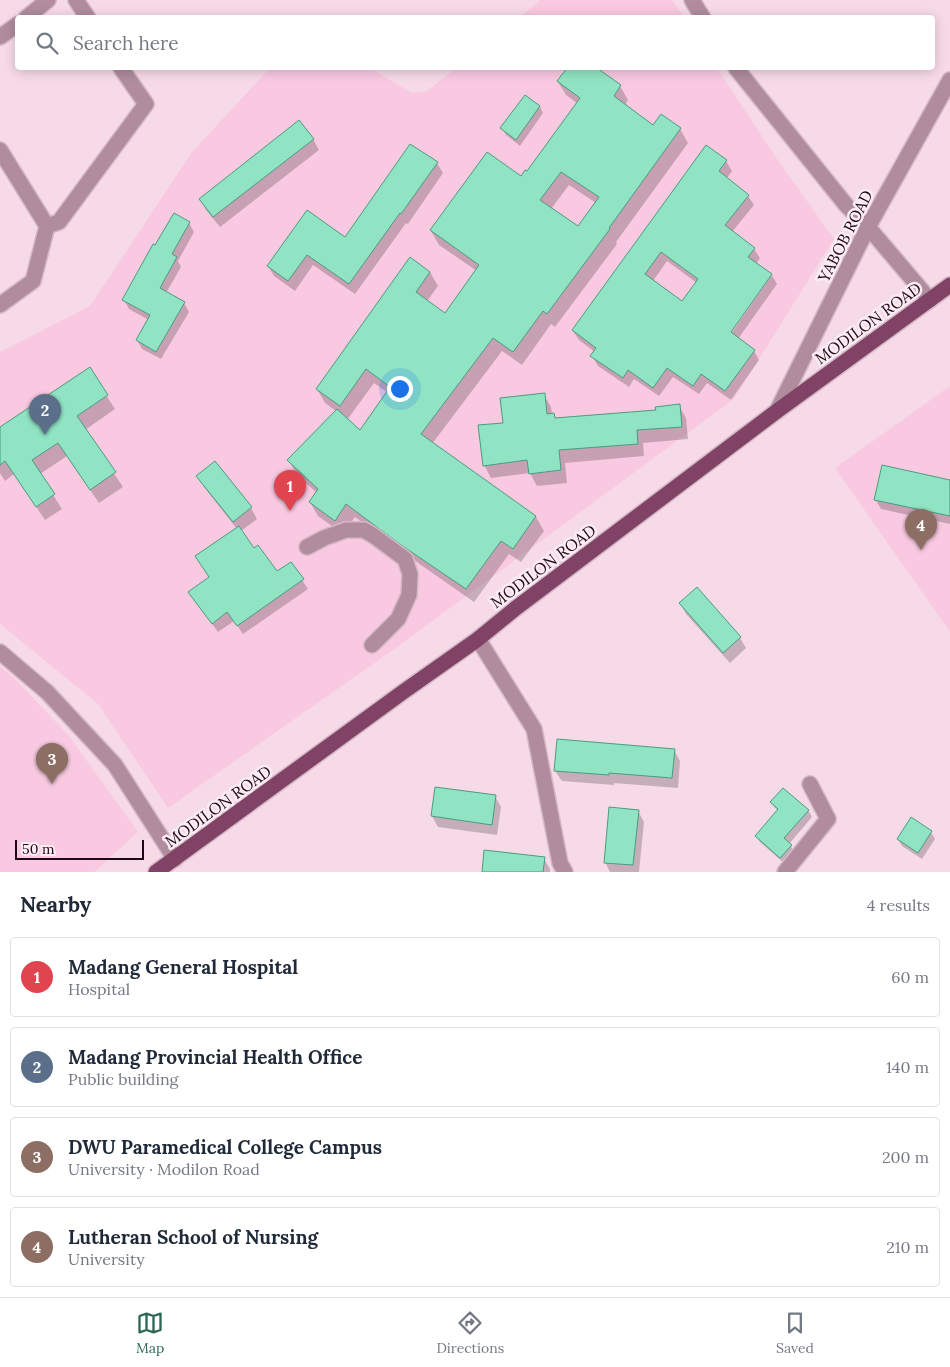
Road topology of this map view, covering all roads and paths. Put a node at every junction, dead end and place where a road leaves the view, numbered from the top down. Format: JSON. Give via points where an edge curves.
{"nodes":[{"id":1,"x":48,"y":0,"type":"edge"},
{"id":2,"x":76,"y":0,"type":"edge"},
{"id":3,"x":692,"y":0,"type":"edge"},
{"id":4,"x":30,"y":15,"type":"edge"},
{"id":5,"x":86,"y":15,"type":"edge"},
{"id":6,"x":701,"y":15,"type":"edge"},
{"id":7,"x":15,"y":26,"type":"edge"},
{"id":8,"x":0,"y":37,"type":"edge"},
{"id":9,"x":123,"y":70,"type":"edge"},
{"id":10,"x":738,"y":70,"type":"edge"},
{"id":11,"x":950,"y":80,"type":"edge"},
{"id":12,"x":0,"y":150,"type":"edge"},
{"id":13,"x":47,"y":226,"type":"junction"},
{"id":14,"x":868,"y":227,"type":"junction"},
{"id":15,"x":950,"y":284,"type":"edge"},
{"id":16,"x":930,"y":300,"type":"junction"},
{"id":17,"x":0,"y":305,"type":"edge"},
{"id":18,"x":777,"y":411,"type":"junction"},
{"id":19,"x":307,"y":547,"type":"dead end"},
{"id":20,"x":478,"y":639,"type":"junction"},
{"id":21,"x":372,"y":645,"type":"dead end"},
{"id":22,"x":0,"y":652,"type":"edge"},
{"id":23,"x":810,"y":784,"type":"dead end"},
{"id":24,"x":175,"y":860,"type":"junction"},
{"id":25,"x":156,"y":872,"type":"edge"},
{"id":26,"x":565,"y":872,"type":"edge"},
{"id":27,"x":785,"y":872,"type":"edge"}],
"edges":[{"from":1,"to":4,"type":"street"},
{"from":2,"to":5,"type":"street"},
{"from":3,"to":6,"type":"street"},
{"from":7,"to":8,"type":"street"},
{"from":9,"to":13,"type":"street","via":[[146,104],[59,222]]},
{"from":10,"to":14,"type":"street"},
{"from":11,"to":14,"type":"street","name":"YABOB ROAD"},
{"from":12,"to":13,"type":"street"},
{"from":13,"to":17,"type":"street","via":[[33,281]]},
{"from":14,"to":16,"type":"street"},
{"from":14,"to":18,"type":"street","name":"YABOB ROAD"},
{"from":15,"to":16,"type":"main road","name":"MODILON ROAD"},
{"from":16,"to":18,"type":"main road","name":"MODILON ROAD"},
{"from":18,"to":20,"type":"main road","name":"MODILON ROAD"},
{"from":19,"to":21,"type":"street","via":[[346,530],[364,530],[405,559],[410,574],[409,595],[398,619]]},
{"from":20,"to":24,"type":"main road","name":"MODILON ROAD"},
{"from":20,"to":26,"type":"street","via":[[534,729],[560,863]]},
{"from":22,"to":24,"type":"street","via":[[47,692],[115,765]]},
{"from":23,"to":27,"type":"street","via":[[828,819]]},
{"from":24,"to":25,"type":"main road","name":"MODILON ROAD"}]}
